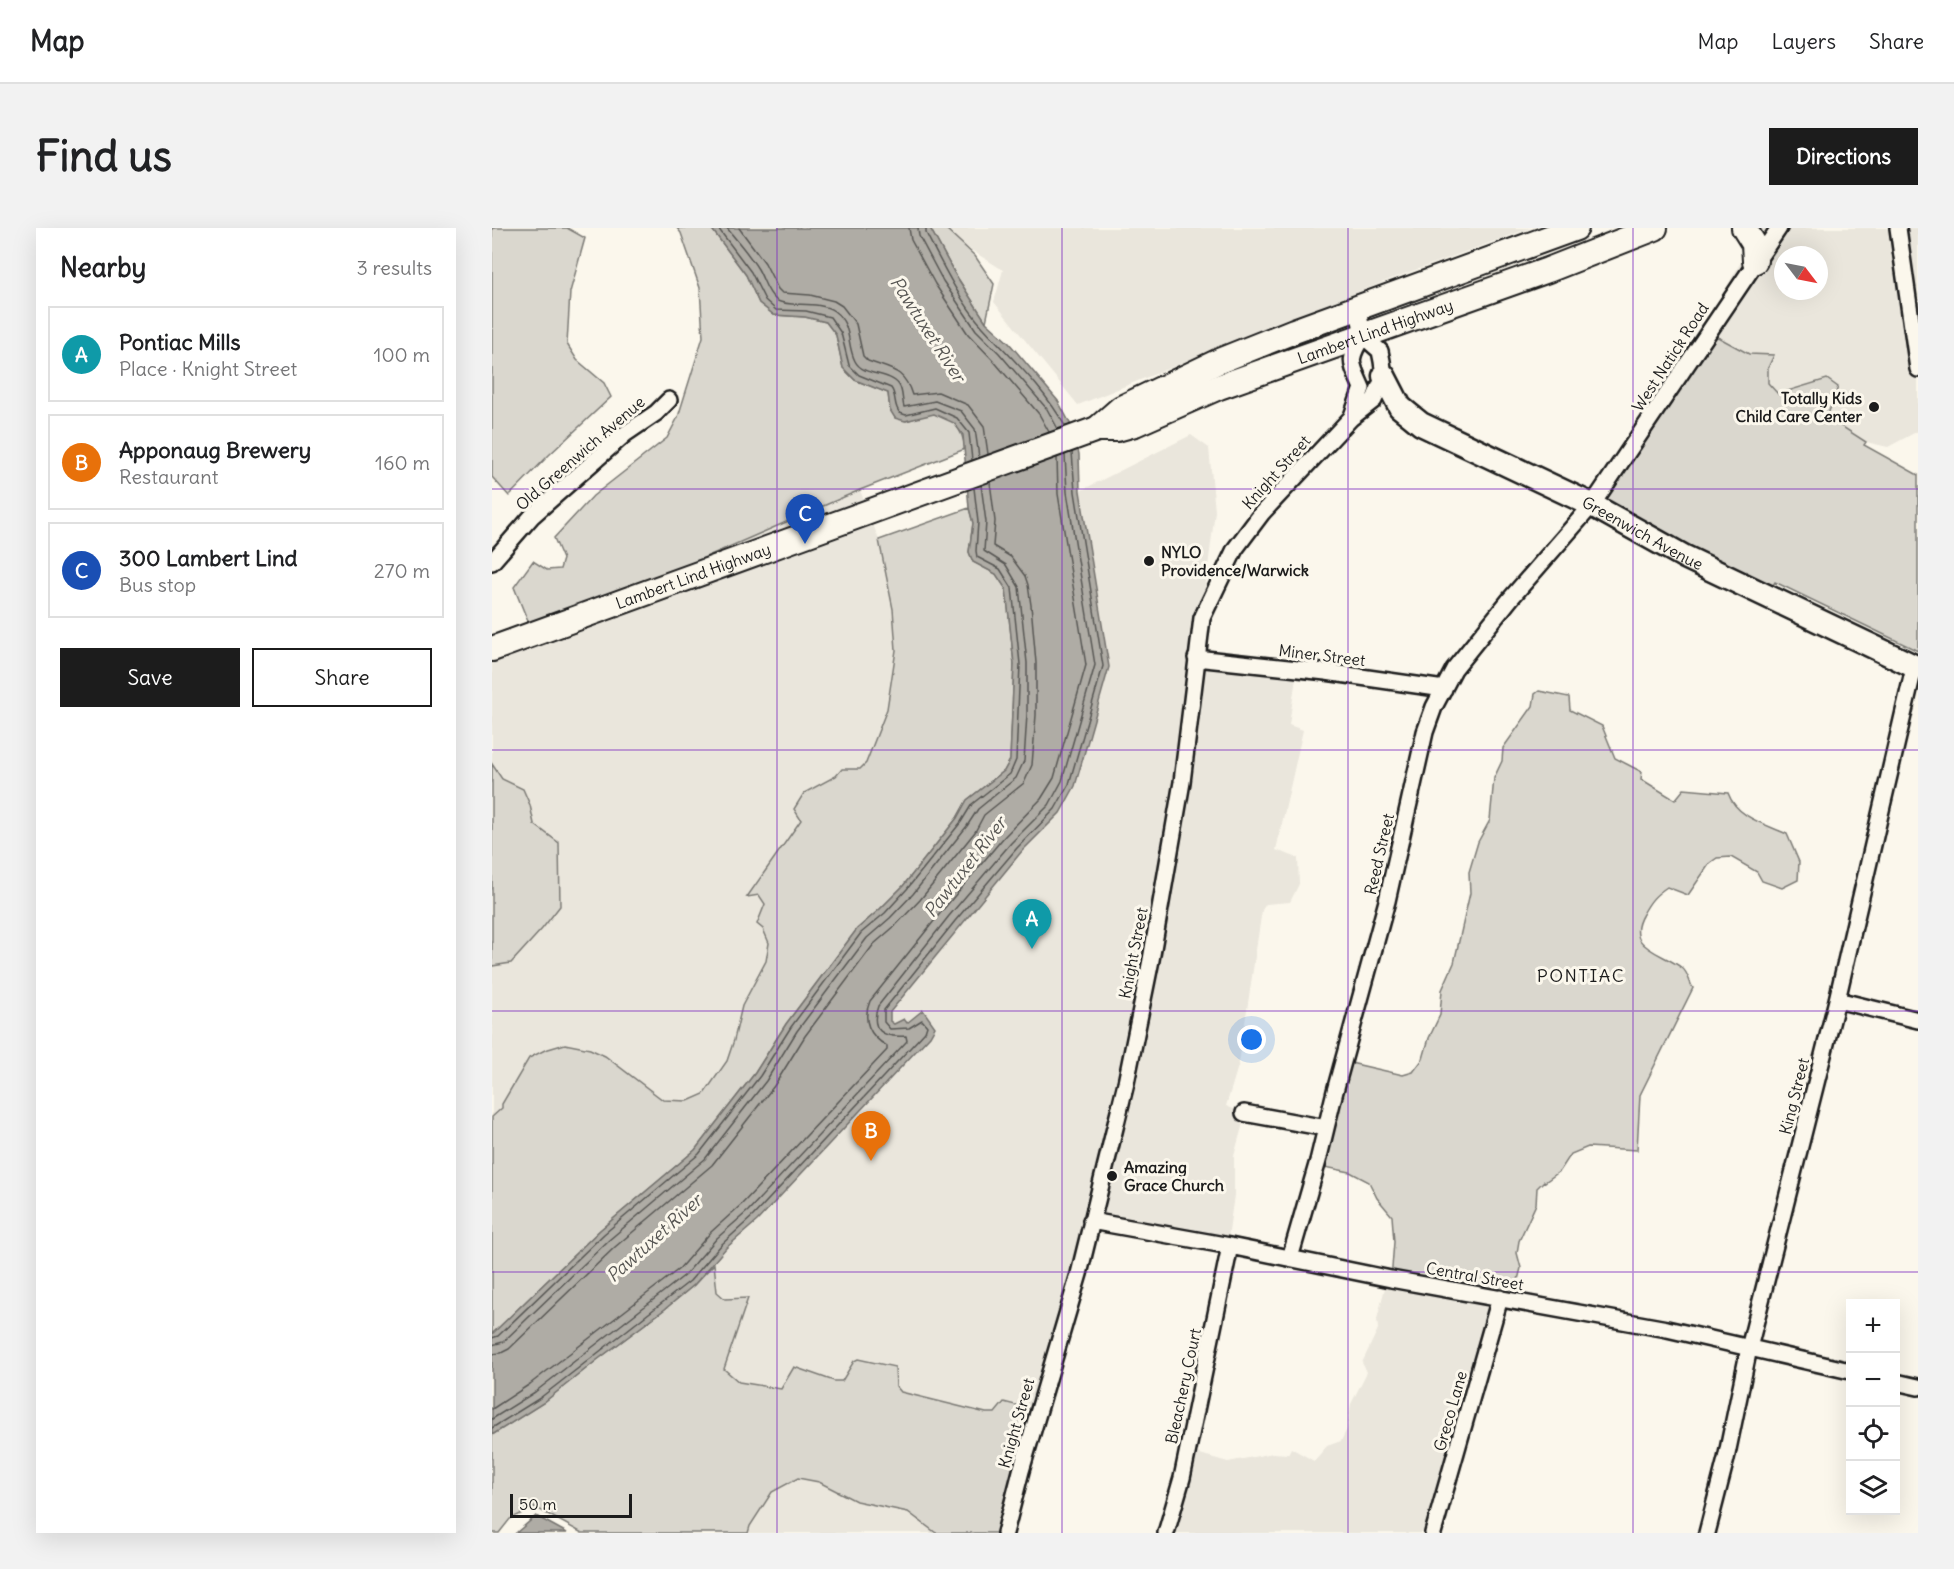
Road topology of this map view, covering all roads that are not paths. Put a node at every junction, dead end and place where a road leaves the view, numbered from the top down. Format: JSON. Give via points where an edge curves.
{"nodes":[{"id":1,"x":1576,"y":228,"type":"edge"},
{"id":2,"x":1655,"y":228,"type":"edge"},
{"id":3,"x":1744,"y":228,"type":"edge"},
{"id":4,"x":1779,"y":228,"type":"edge"},
{"id":5,"x":1898,"y":228,"type":"edge"},
{"id":6,"x":1755,"y":261,"type":"junction"},
{"id":7,"x":1358,"y":309,"type":"junction"},
{"id":8,"x":1915,"y":320,"type":"edge"},
{"id":9,"x":1363,"y":336,"type":"junction"},
{"id":10,"x":1918,"y":369,"type":"edge"},
{"id":11,"x":1384,"y":376,"type":"junction"},
{"id":12,"x":669,"y":400,"type":"dead end"},
{"id":13,"x":1351,"y":418,"type":"junction"},
{"id":14,"x":1097,"y":429,"type":"junction"},
{"id":15,"x":1592,"y":505,"type":"junction"},
{"id":16,"x":492,"y":562,"type":"edge"},
{"id":17,"x":492,"y":649,"type":"edge"},
{"id":18,"x":1196,"y":658,"type":"junction"},
{"id":19,"x":1916,"y":668,"type":"edge"},
{"id":20,"x":1444,"y":689,"type":"junction"},
{"id":21,"x":1837,"y":1000,"type":"junction"},
{"id":22,"x":1918,"y":1020,"type":"edge"},
{"id":23,"x":1244,"y":1113,"type":"dead end"},
{"id":24,"x":1326,"y":1128,"type":"junction"},
{"id":25,"x":1091,"y":1221,"type":"junction"},
{"id":26,"x":1230,"y":1246,"type":"junction"},
{"id":27,"x":1290,"y":1258,"type":"junction"},
{"id":28,"x":1500,"y":1298,"type":"junction"},
{"id":29,"x":1749,"y":1348,"type":"junction"},
{"id":30,"x":1846,"y":1370,"type":"edge"},
{"id":31,"x":1900,"y":1383,"type":"edge"},
{"id":32,"x":1918,"y":1388,"type":"edge"},
{"id":33,"x":1005,"y":1533,"type":"edge"},
{"id":34,"x":1166,"y":1533,"type":"edge"},
{"id":35,"x":1433,"y":1533,"type":"edge"},
{"id":36,"x":1707,"y":1533,"type":"edge"}],
"edges":[{"from":1,"to":7,"type":"main road","name":"Lambert Lind Highway"},
{"from":2,"to":9,"type":"main road","name":"Lambert Lind Highway"},
{"from":3,"to":6,"type":"main road","via":[[1755,244]]},
{"from":4,"to":6,"type":"street","name":"West Natick Road"},
{"from":5,"to":8,"type":"street"},
{"from":6,"to":15,"type":"street","name":"West Natick Road"},
{"from":7,"to":9,"type":"street"},
{"from":7,"to":14,"type":"main road","name":"Lambert Lind Highway","via":[[1219,361],[1121,408]]},
{"from":8,"to":10,"type":"street"},
{"from":9,"to":11,"type":"street","via":[[1380,351]]},
{"from":9,"to":13,"type":"street","name":"Knight Street","via":[[1352,353],[1351,361],[1362,388]]},
{"from":9,"to":14,"type":"main road","name":"Lambert Lind Highway","via":[[1219,387],[1135,424]]},
{"from":11,"to":13,"type":"street","name":"Knight Street","via":[[1374,400]]},
{"from":11,"to":15,"type":"street","name":"Greenwich Avenue","via":[[1400,407],[1421,424]]},
{"from":12,"to":16,"type":"street","name":"Old Greenwich Avenue","via":[[532,516]]},
{"from":13,"to":18,"type":"street","name":"Knight Street","via":[[1271,501],[1235,549],[1202,618]]},
{"from":14,"to":17,"type":"main road","name":"Lambert Lind Highway"},
{"from":15,"to":19,"type":"street","name":"Greenwich Avenue","via":[[1685,557]]},
{"from":15,"to":20,"type":"street","name":"Reed Street","via":[[1511,598],[1454,669]]},
{"from":18,"to":20,"type":"street","name":"Miner Street"},
{"from":18,"to":25,"type":"street","name":"Knight Street","via":[[1182,782],[1151,960],[1126,1083]]},
{"from":19,"to":21,"type":"street","name":"King Street"},
{"from":20,"to":24,"type":"street","name":"Reed Street","via":[[1425,732],[1387,902]]},
{"from":21,"to":22,"type":"street"},
{"from":21,"to":29,"type":"street","name":"King Street"},
{"from":23,"to":24,"type":"street"},
{"from":24,"to":27,"type":"street","name":"Reed Street"},
{"from":25,"to":26,"type":"street","name":"Central Street"},
{"from":25,"to":33,"type":"street","name":"Knight Street"},
{"from":26,"to":27,"type":"street","name":"Central Street"},
{"from":26,"to":34,"type":"street","name":"Bleachery Court","via":[[1182,1478]]},
{"from":27,"to":28,"type":"street","name":"Central Street"},
{"from":28,"to":29,"type":"street","name":"Central Street"},
{"from":28,"to":35,"type":"street","name":"Greco Lane"},
{"from":29,"to":30,"type":"street","name":"Central Street"},
{"from":29,"to":36,"type":"street","name":"King Street"},
{"from":31,"to":32,"type":"street"}]}
